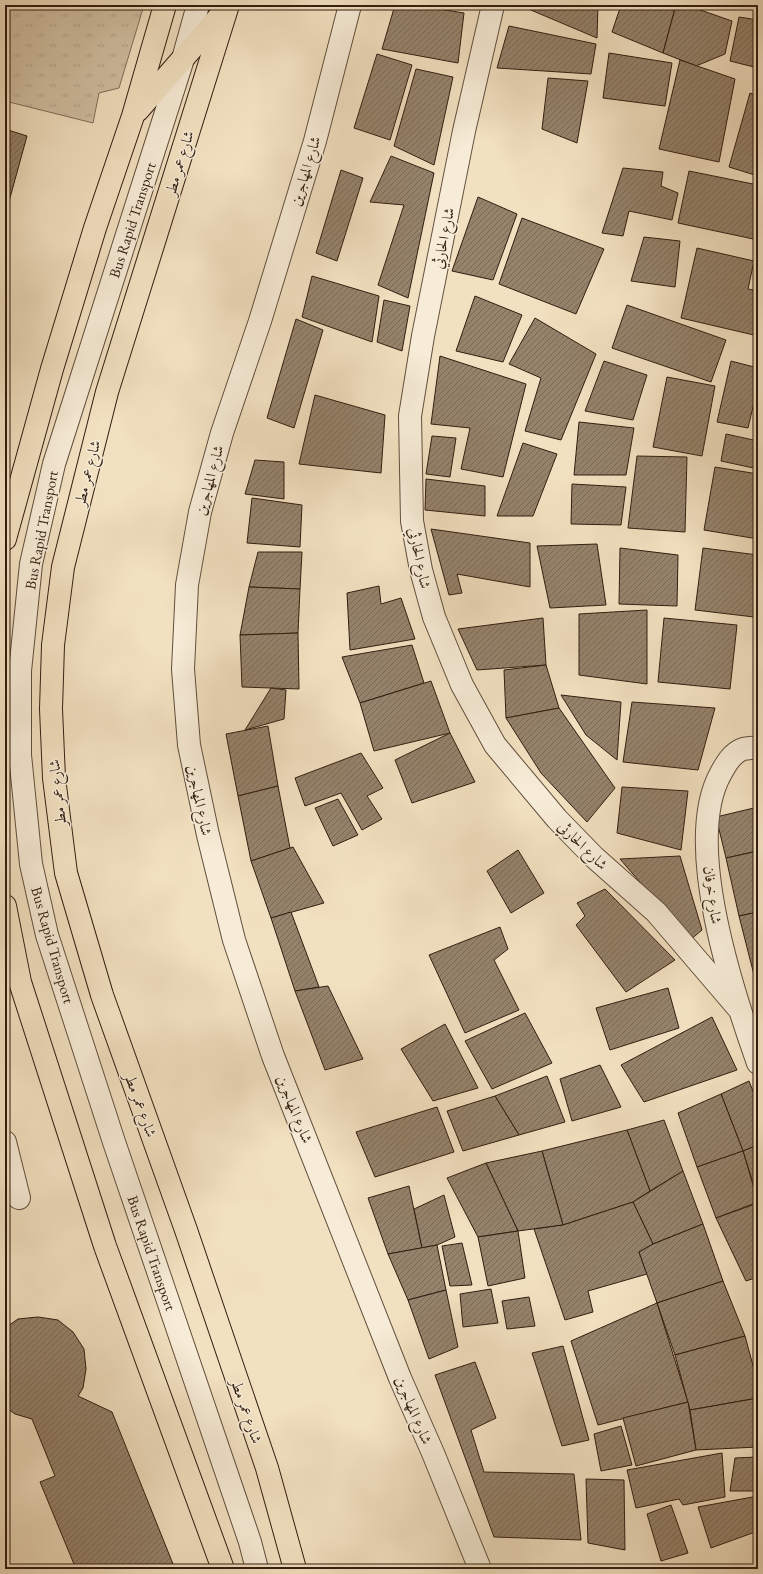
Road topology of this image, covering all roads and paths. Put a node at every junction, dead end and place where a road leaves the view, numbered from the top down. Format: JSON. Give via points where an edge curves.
{"nodes":[{"id":1,"x":165,"y":5,"type":"edge"},
{"id":2,"x":198,"y":5,"type":"edge"},
{"id":3,"x":350,"y":5,"type":"edge"},
{"id":4,"x":493,"y":5,"type":"edge"},
{"id":5,"x":227,"y":7,"type":"edge"},
{"id":6,"x":183,"y":59,"type":"junction"},
{"id":7,"x":133,"y":116,"type":"junction"},
{"id":8,"x":5,"y":540,"type":"edge"},
{"id":9,"x":758,"y":747,"type":"edge"},
{"id":10,"x":5,"y":906,"type":"edge"},
{"id":11,"x":738,"y":1009,"type":"junction"},
{"id":12,"x":758,"y":1062,"type":"edge"},
{"id":13,"x":5,"y":1142,"type":"edge"},
{"id":14,"x":19,"y":1198,"type":"dead end"},
{"id":15,"x":224,"y":1569,"type":"edge"},
{"id":16,"x":258,"y":1569,"type":"edge"},
{"id":17,"x":295,"y":1569,"type":"edge"},
{"id":18,"x":480,"y":1569,"type":"edge"}],
"edges":[{"from":1,"to":7,"type":"main road"},
{"from":2,"to":6,"type":"street","name":"Bus Rapid Transport"},
{"from":3,"to":18,"type":"street","name":"شارع المهاجرين","via":[[315,141],[260,321],[222,433],[200,512],[187,585],[183,669],[187,730],[208,835],[234,940],[273,1056],[400,1378]]},
{"from":4,"to":11,"type":"street","name":"شارع الحارثي","via":[[462,138],[410,416],[412,521],[421,570],[434,617],[462,684],[495,745],[557,819],[594,857],[656,912]]},
{"from":5,"to":6,"type":"main road"},
{"from":5,"to":17,"type":"main road","name":"شارع عمر مطر","via":[[107,392],[63,567],[52,645],[51,710],[54,778],[66,873],[102,995],[267,1468]]},
{"from":6,"to":7,"type":"main road"},
{"from":6,"to":16,"type":"street","name":"Bus Rapid Transport","via":[[52,471],[31,564],[20,671],[20,755],[31,864],[46,935]]},
{"from":7,"to":8,"type":"main road","via":[[95,228],[52,369]]},
{"from":9,"to":11,"type":"street","name":"شارع خرفان","via":[[742,749],[728,760],[713,790],[706,830],[709,880],[716,922]]},
{"from":10,"to":15,"type":"main road","via":[[20,982],[100,1231]]},
{"from":11,"to":12,"type":"street","name":"شارع خرفان"},
{"from":13,"to":14,"type":"street"}]}
